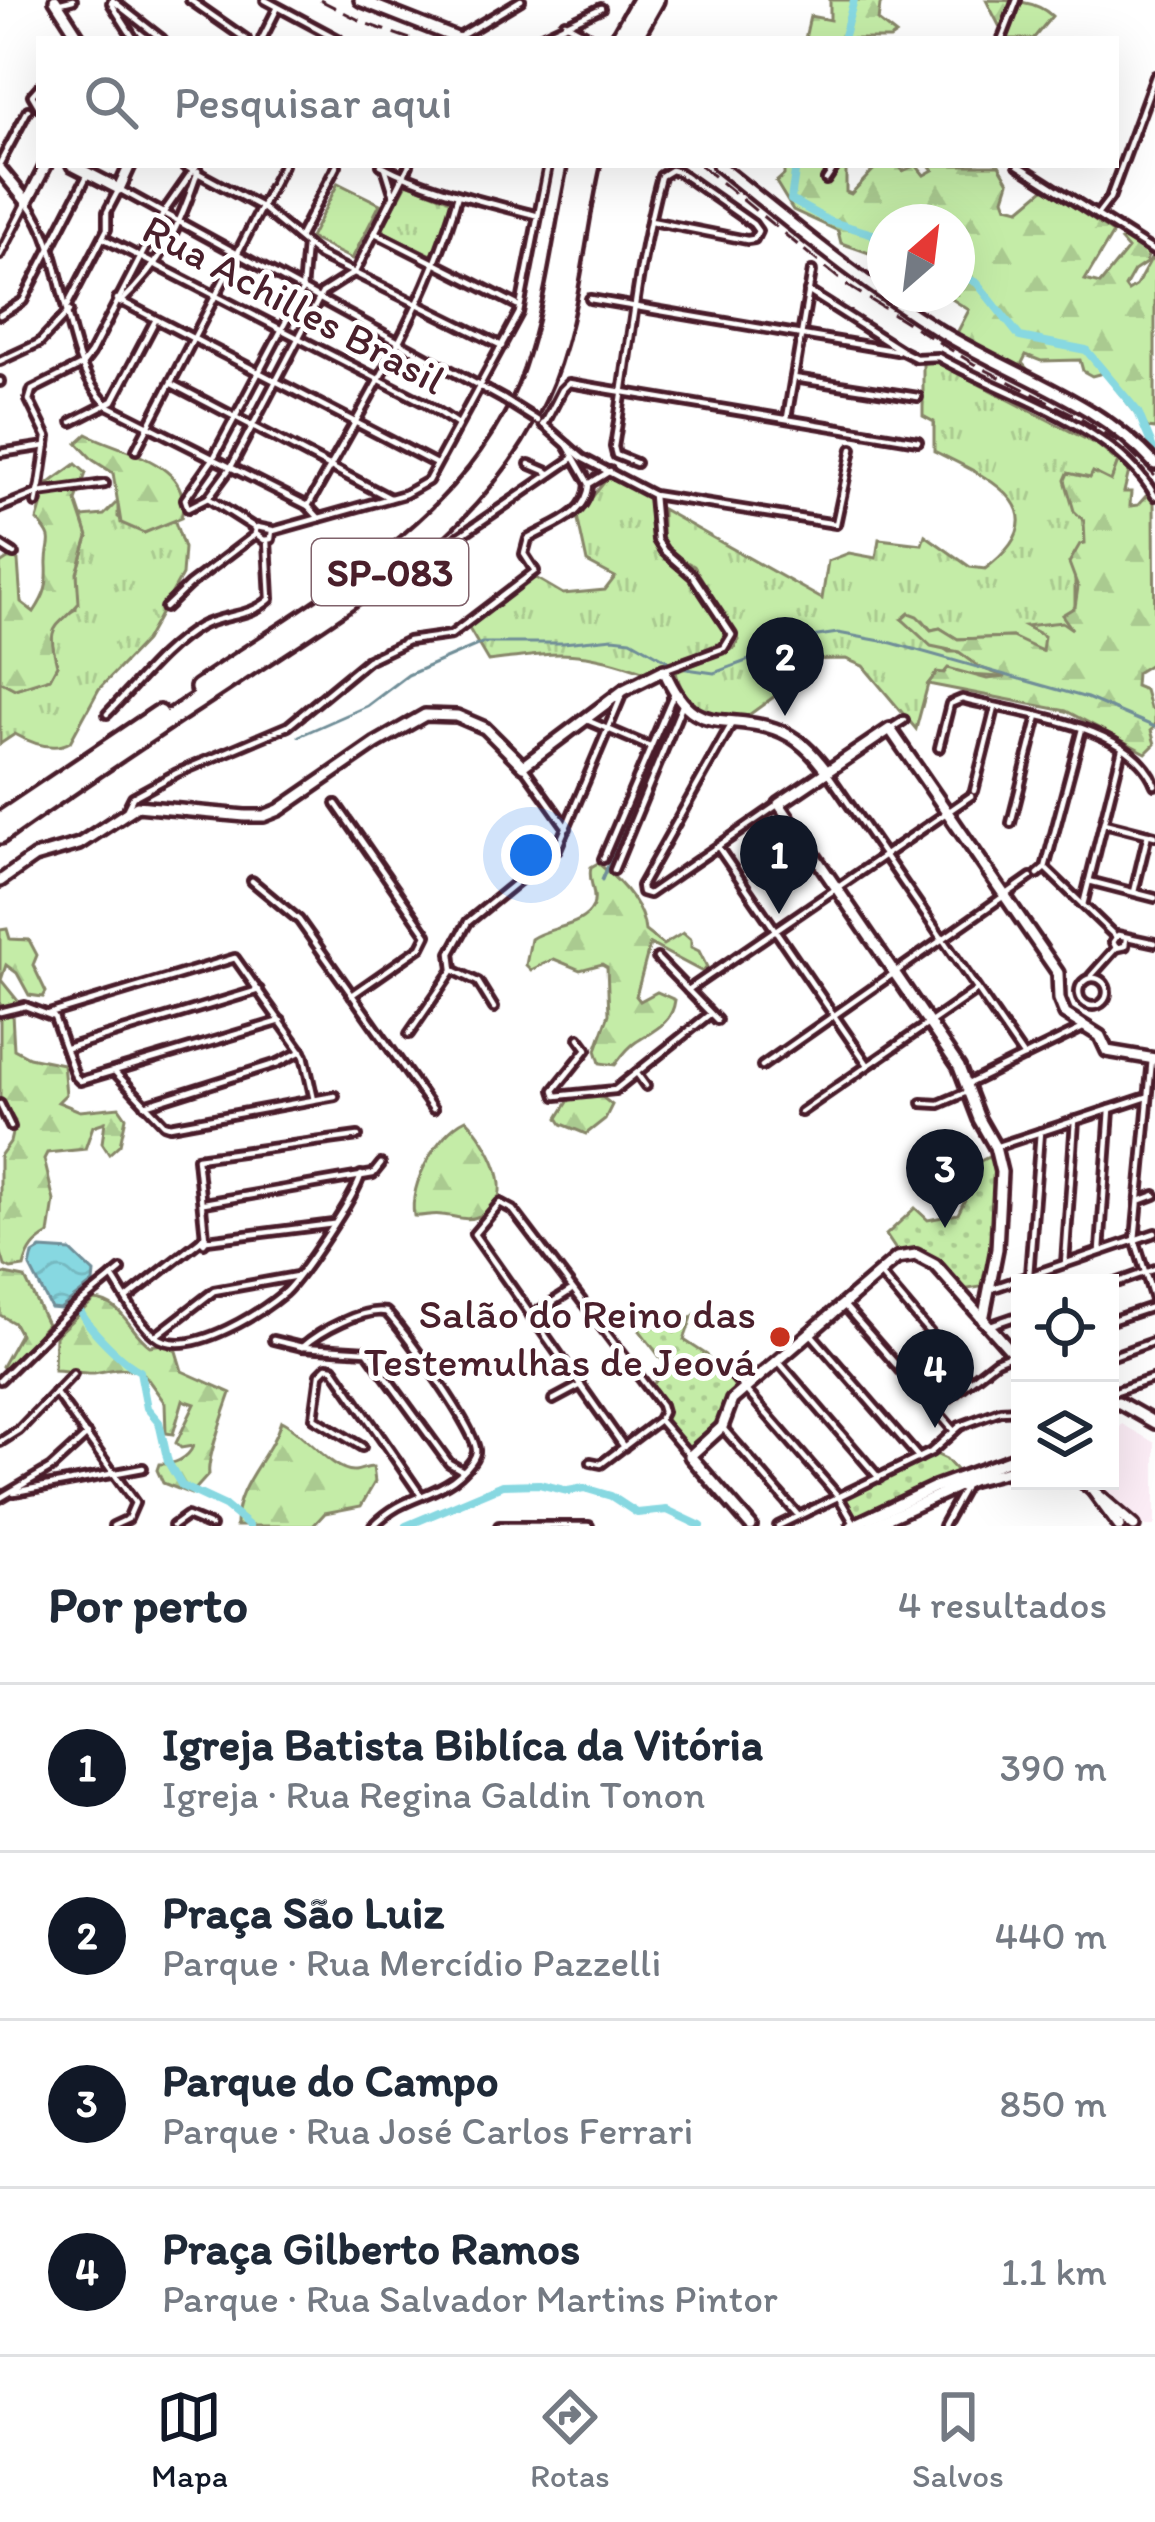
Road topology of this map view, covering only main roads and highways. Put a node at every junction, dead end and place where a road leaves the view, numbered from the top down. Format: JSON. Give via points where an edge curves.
{"nodes":[{"id":1,"x":641,"y":0,"type":"edge"},
{"id":2,"x":655,"y":0,"type":"edge"},
{"id":3,"x":621,"y":36,"type":"edge"},
{"id":4,"x":635,"y":36,"type":"edge"},
{"id":5,"x":577,"y":168,"type":"edge"},
{"id":6,"x":590,"y":168,"type":"edge"},
{"id":7,"x":0,"y":821,"type":"edge"},
{"id":8,"x":0,"y":835,"type":"edge"}],
"edges":[{"from":1,"to":3,"type":"highway"},
{"from":2,"to":4,"type":"highway"},
{"from":5,"to":7,"type":"highway","number":"SP-083","via":[[532,375],[491,453],[450,505],[380,566]]},
{"from":6,"to":8,"type":"highway","number":"SP-083","via":[[539,392],[465,505],[368,587]]}]}
